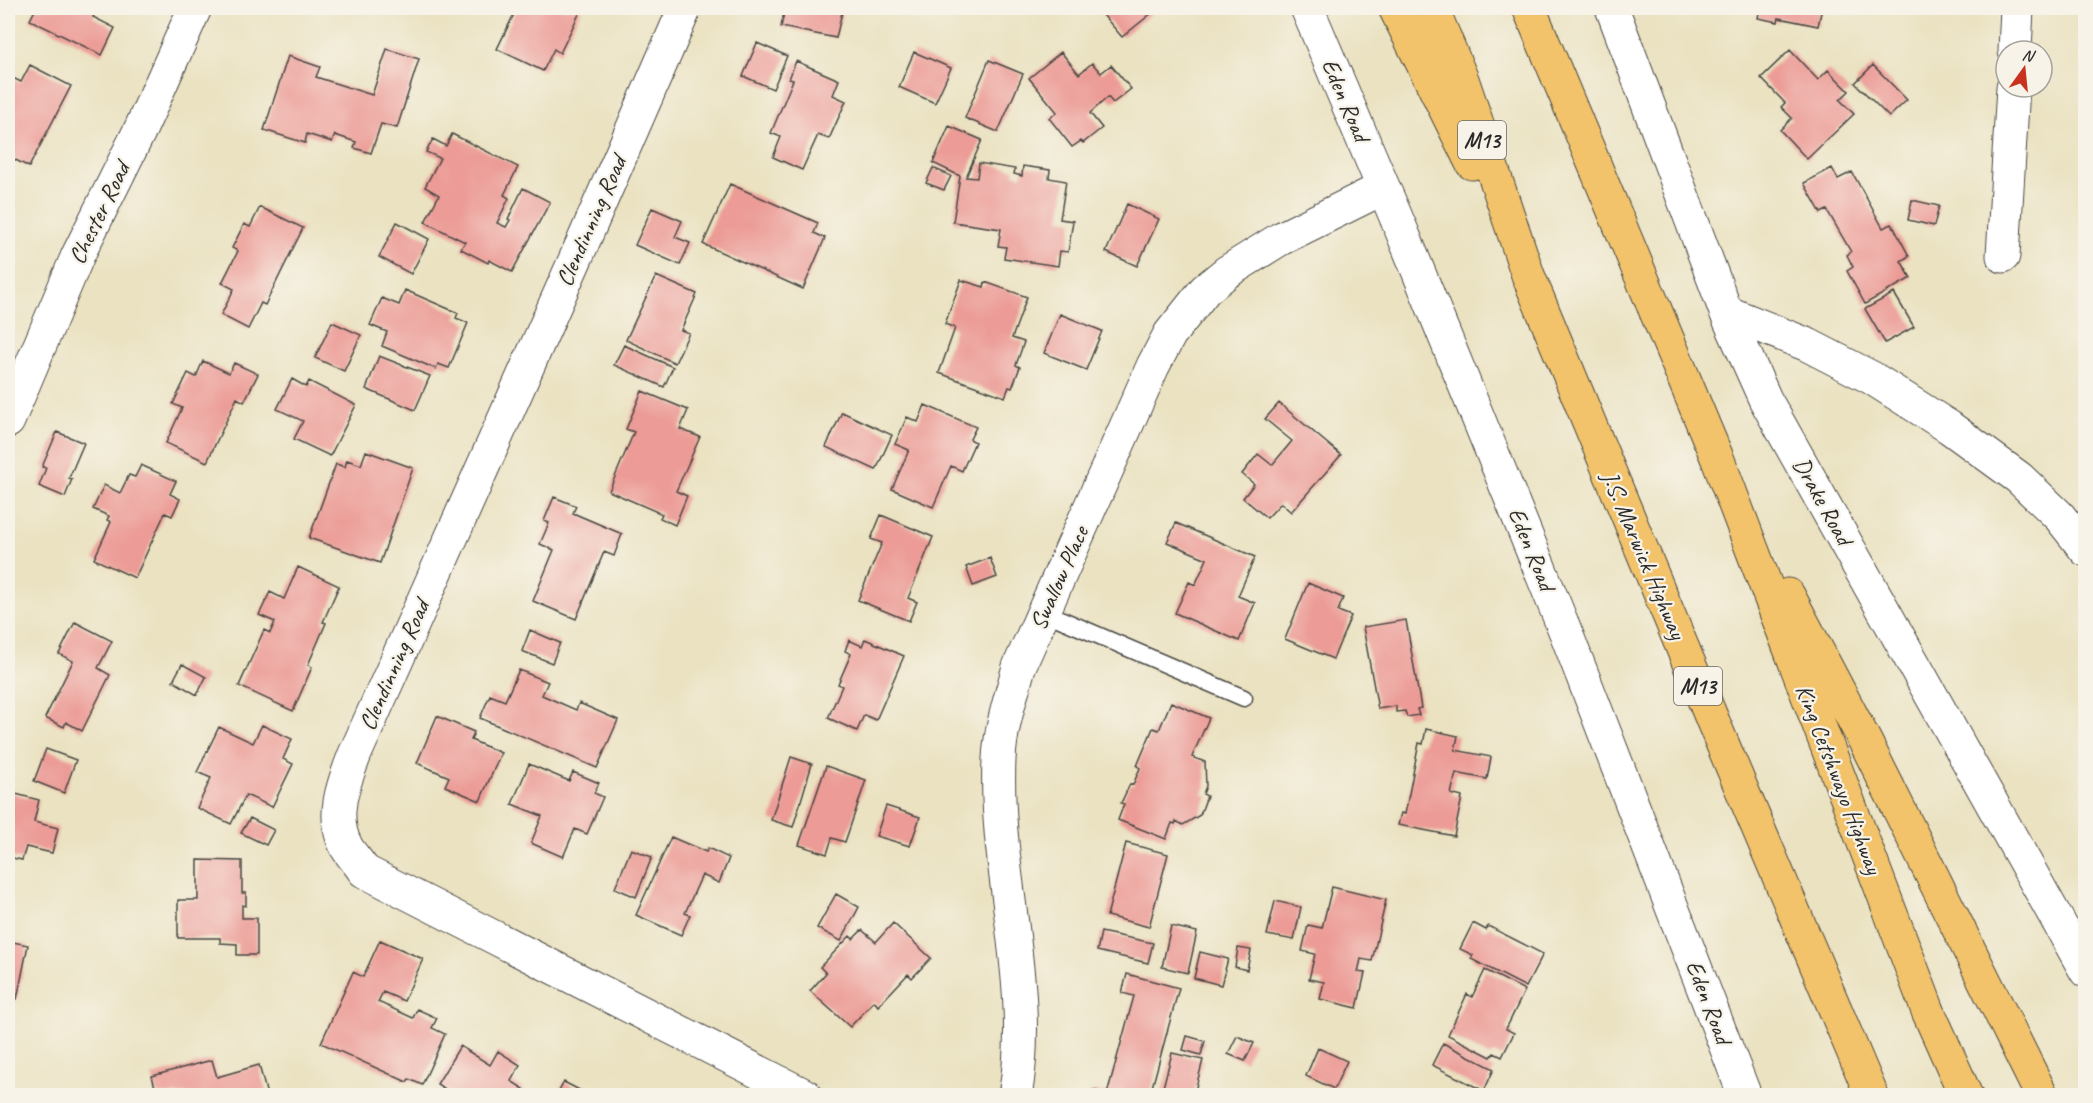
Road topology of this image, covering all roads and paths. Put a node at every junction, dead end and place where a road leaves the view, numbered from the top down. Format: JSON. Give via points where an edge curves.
{"nodes":[{"id":1,"x":195,"y":8,"type":"edge"},
{"id":2,"x":685,"y":8,"type":"edge"},
{"id":3,"x":1307,"y":8,"type":"edge"},
{"id":4,"x":1395,"y":8,"type":"edge"},
{"id":5,"x":1432,"y":8,"type":"edge"},
{"id":6,"x":1529,"y":8,"type":"edge"},
{"id":7,"x":1612,"y":8,"type":"edge"},
{"id":8,"x":2017,"y":8,"type":"edge"},
{"id":9,"x":2016,"y":39,"type":"edge"},
{"id":10,"x":2012,"y":99,"type":"edge"},
{"id":11,"x":1383,"y":188,"type":"junction"},
{"id":12,"x":2003,"y":256,"type":"dead end"},
{"id":13,"x":1528,"y":275,"type":"junction"},
{"id":14,"x":1726,"y":312,"type":"junction"},
{"id":15,"x":8,"y":421,"type":"edge"},
{"id":16,"x":1718,"y":460,"type":"junction"},
{"id":17,"x":2085,"y":550,"type":"edge"},
{"id":18,"x":1044,"y":612,"type":"junction"},
{"id":19,"x":1244,"y":698,"type":"dead end"},
{"id":20,"x":2085,"y":971,"type":"edge"},
{"id":21,"x":806,"y":1095,"type":"edge"},
{"id":22,"x":1015,"y":1095,"type":"edge"},
{"id":23,"x":1745,"y":1095,"type":"edge"},
{"id":24,"x":1872,"y":1095,"type":"edge"},
{"id":25,"x":1966,"y":1095,"type":"edge"},
{"id":26,"x":2042,"y":1095,"type":"edge"}],
"edges":[{"from":1,"to":15,"type":"street","name":"Chester Road","via":[[78,255]]},
{"from":2,"to":21,"type":"street","name":"Clendinning Road","via":[[354,754],[340,791],[339,824],[347,847],[364,871]]},
{"from":3,"to":11,"type":"street","name":"Eden Road"},
{"from":4,"to":13,"type":"highway"},
{"from":5,"to":13,"type":"highway","name":"J.S. Marwick Highway","number":"M13","via":[[1463,82]]},
{"from":6,"to":16,"type":"highway"},
{"from":7,"to":14,"type":"street","name":"Drake Road"},
{"from":8,"to":9,"type":"street"},
{"from":10,"to":12,"type":"street"},
{"from":11,"to":18,"type":"street","name":"Swallow Place","via":[[1281,239],[1205,290],[1170,334],[1153,366]]},
{"from":11,"to":23,"type":"street","name":"Eden Road","via":[[1562,622]]},
{"from":13,"to":24,"type":"highway","name":"J.S. Marwick Highway","number":"M13"},
{"from":14,"to":17,"type":"street","via":[[1808,345],[1872,378],[1949,427],[2019,478],[2059,516]]},
{"from":14,"to":20,"type":"street","name":"Drake Road","via":[[1765,399]]},
{"from":16,"to":25,"type":"highway","name":"King Cetshwayo Highway","via":[[1928,1011]]},
{"from":16,"to":26,"type":"highway","via":[[1867,745]]},
{"from":18,"to":19,"type":"lane"},
{"from":18,"to":22,"type":"street","name":"Swallow Place","via":[[1019,667],[999,759],[1000,824],[1020,1035]]}]}
